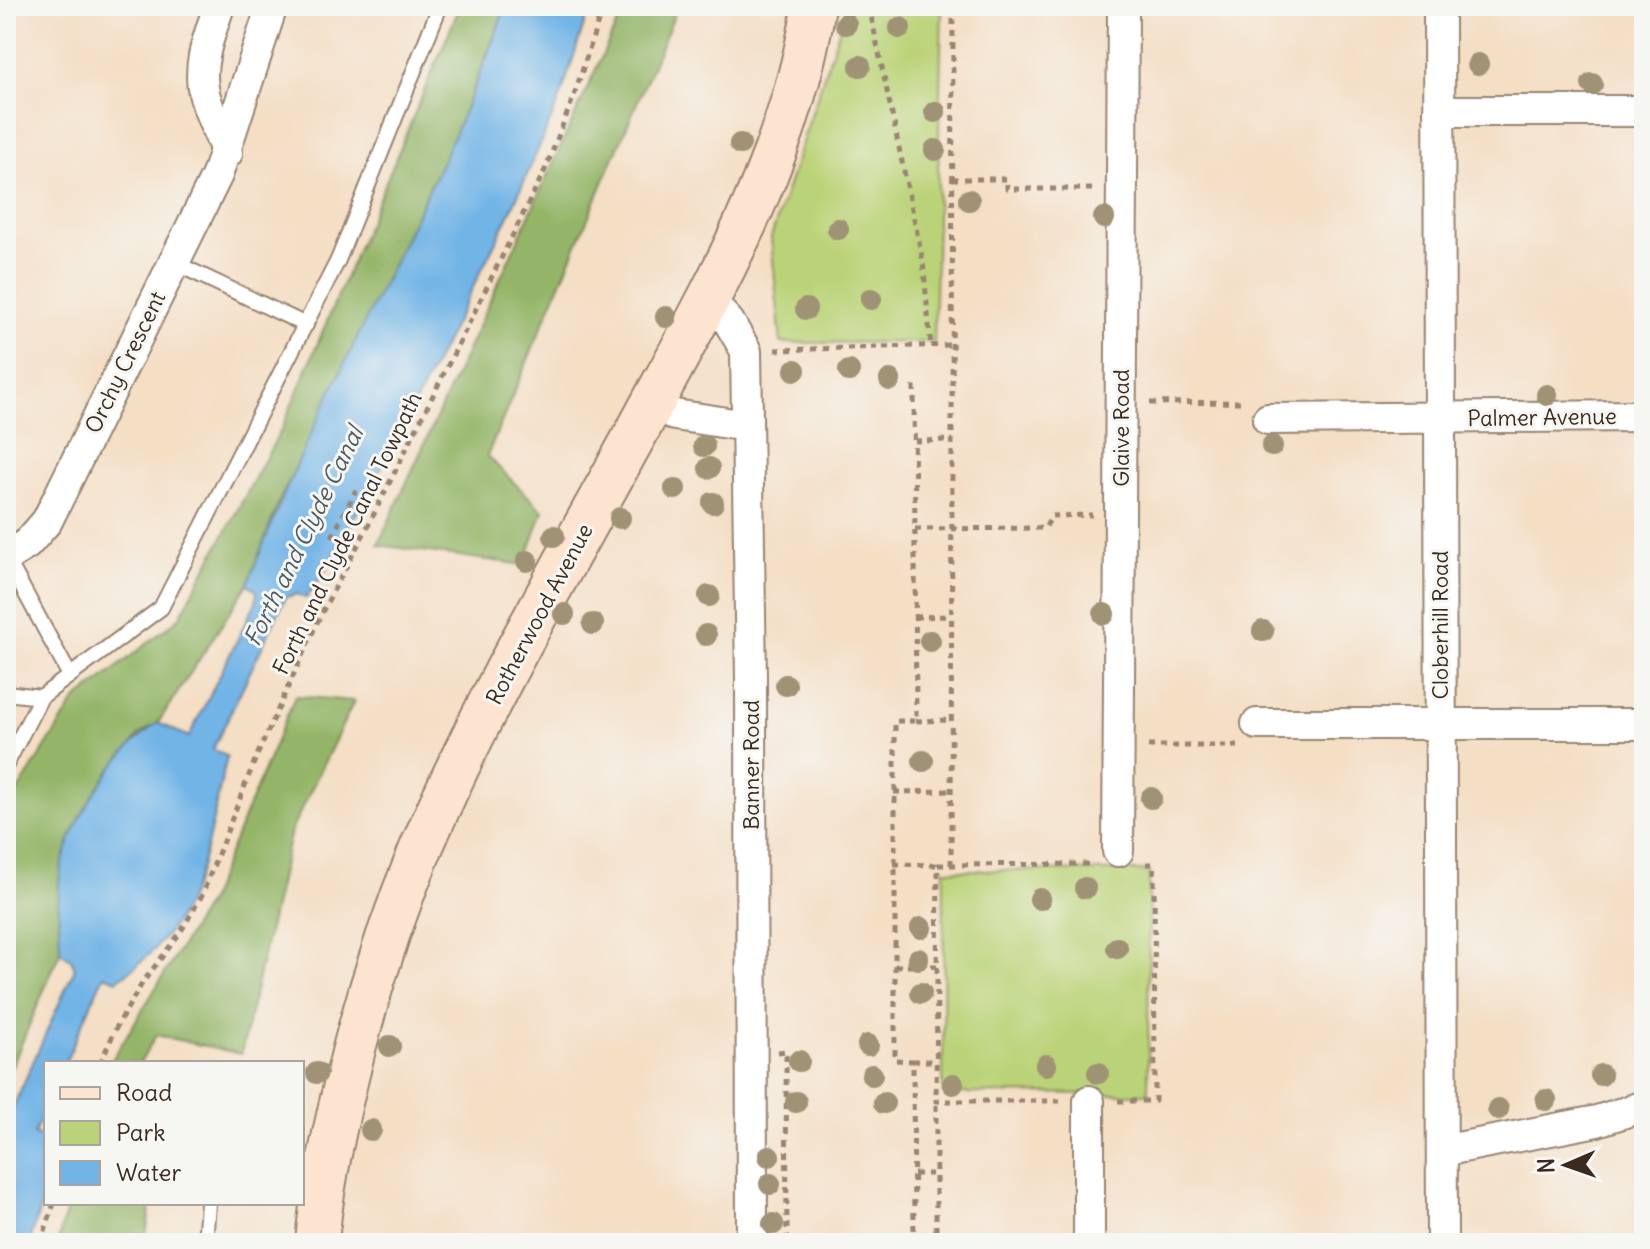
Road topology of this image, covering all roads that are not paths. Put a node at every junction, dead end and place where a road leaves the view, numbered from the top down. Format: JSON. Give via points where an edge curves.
{"nodes":[{"id":1,"x":219,"y":6,"type":"edge"},
{"id":2,"x":272,"y":6,"type":"edge"},
{"id":3,"x":440,"y":6,"type":"edge"},
{"id":4,"x":814,"y":6,"type":"edge"},
{"id":5,"x":1123,"y":6,"type":"edge"},
{"id":6,"x":1439,"y":6,"type":"edge"},
{"id":7,"x":1439,"y":111,"type":"junction"},
{"id":8,"x":1644,"y":111,"type":"edge"},
{"id":9,"x":227,"y":153,"type":"junction"},
{"id":10,"x":175,"y":263,"type":"junction"},
{"id":11,"x":708,"y":299,"type":"junction"},
{"id":12,"x":306,"y":325,"type":"junction"},
{"id":13,"x":675,"y":415,"type":"dead end"},
{"id":14,"x":1644,"y":416,"type":"edge"},
{"id":15,"x":1439,"y":418,"type":"junction"},
{"id":16,"x":1268,"y":419,"type":"road end"},
{"id":17,"x":747,"y":426,"type":"junction"},
{"id":18,"x":6,"y":557,"type":"edge"},
{"id":19,"x":69,"y":674,"type":"junction"},
{"id":20,"x":6,"y":693,"type":"edge"},
{"id":21,"x":41,"y":697,"type":"junction"},
{"id":22,"x":1440,"y":723,"type":"junction"},
{"id":23,"x":1257,"y":724,"type":"road end"},
{"id":24,"x":1644,"y":724,"type":"edge"},
{"id":25,"x":6,"y":765,"type":"edge"},
{"id":26,"x":1118,"y":857,"type":"road end"},
{"id":27,"x":1089,"y":1101,"type":"road end"},
{"id":28,"x":1644,"y":1106,"type":"edge"},
{"id":29,"x":1442,"y":1151,"type":"junction"},
{"id":30,"x":208,"y":1205,"type":"edge"},
{"id":31,"x":205,"y":1243,"type":"edge"},
{"id":32,"x":317,"y":1243,"type":"edge"},
{"id":33,"x":752,"y":1243,"type":"edge"},
{"id":34,"x":1089,"y":1243,"type":"edge"},
{"id":35,"x":1442,"y":1243,"type":"edge"}],
"edges":[{"from":1,"to":9,"type":"street","via":[[202,71],[204,93]]},
{"from":2,"to":9,"type":"street","name":"Orchy Crescent"},
{"from":3,"to":12,"type":"lane","via":[[338,260]]},
{"from":4,"to":11,"type":"street","name":"Rotherwood Avenue","via":[[793,106],[766,178]]},
{"from":5,"to":26,"type":"street","name":"Glaive Road"},
{"from":6,"to":7,"type":"street","name":"Cloberhill Road"},
{"from":7,"to":8,"type":"street"},
{"from":7,"to":15,"type":"street","name":"Cloberhill Road"},
{"from":9,"to":10,"type":"street","name":"Orchy Crescent"},
{"from":10,"to":12,"type":"lane"},
{"from":10,"to":18,"type":"street","name":"Orchy Crescent","via":[[47,521],[27,544]]},
{"from":11,"to":17,"type":"street","name":"Banner Road","via":[[746,351]]},
{"from":11,"to":32,"type":"street","name":"Rotherwood Avenue","via":[[466,750],[421,848],[355,1041],[332,1141]]},
{"from":12,"to":19,"type":"lane","via":[[161,608]]},
{"from":13,"to":17,"type":"street"},
{"from":14,"to":15,"type":"street","name":"Palmer Avenue"},
{"from":15,"to":16,"type":"street","name":"Palmer Avenue"},
{"from":15,"to":22,"type":"street","name":"Cloberhill Road"},
{"from":17,"to":33,"type":"street","name":"Banner Road"},
{"from":18,"to":19,"type":"lane"},
{"from":19,"to":21,"type":"lane"},
{"from":20,"to":21,"type":"lane"},
{"from":21,"to":25,"type":"lane"},
{"from":22,"to":23,"type":"street"},
{"from":22,"to":24,"type":"street"},
{"from":22,"to":29,"type":"street","name":"Cloberhill Road"},
{"from":27,"to":34,"type":"street"},
{"from":28,"to":29,"type":"street","via":[[1597,1121]]},
{"from":29,"to":35,"type":"street","name":"Cloberhill Road"},
{"from":30,"to":31,"type":"lane"}]}
